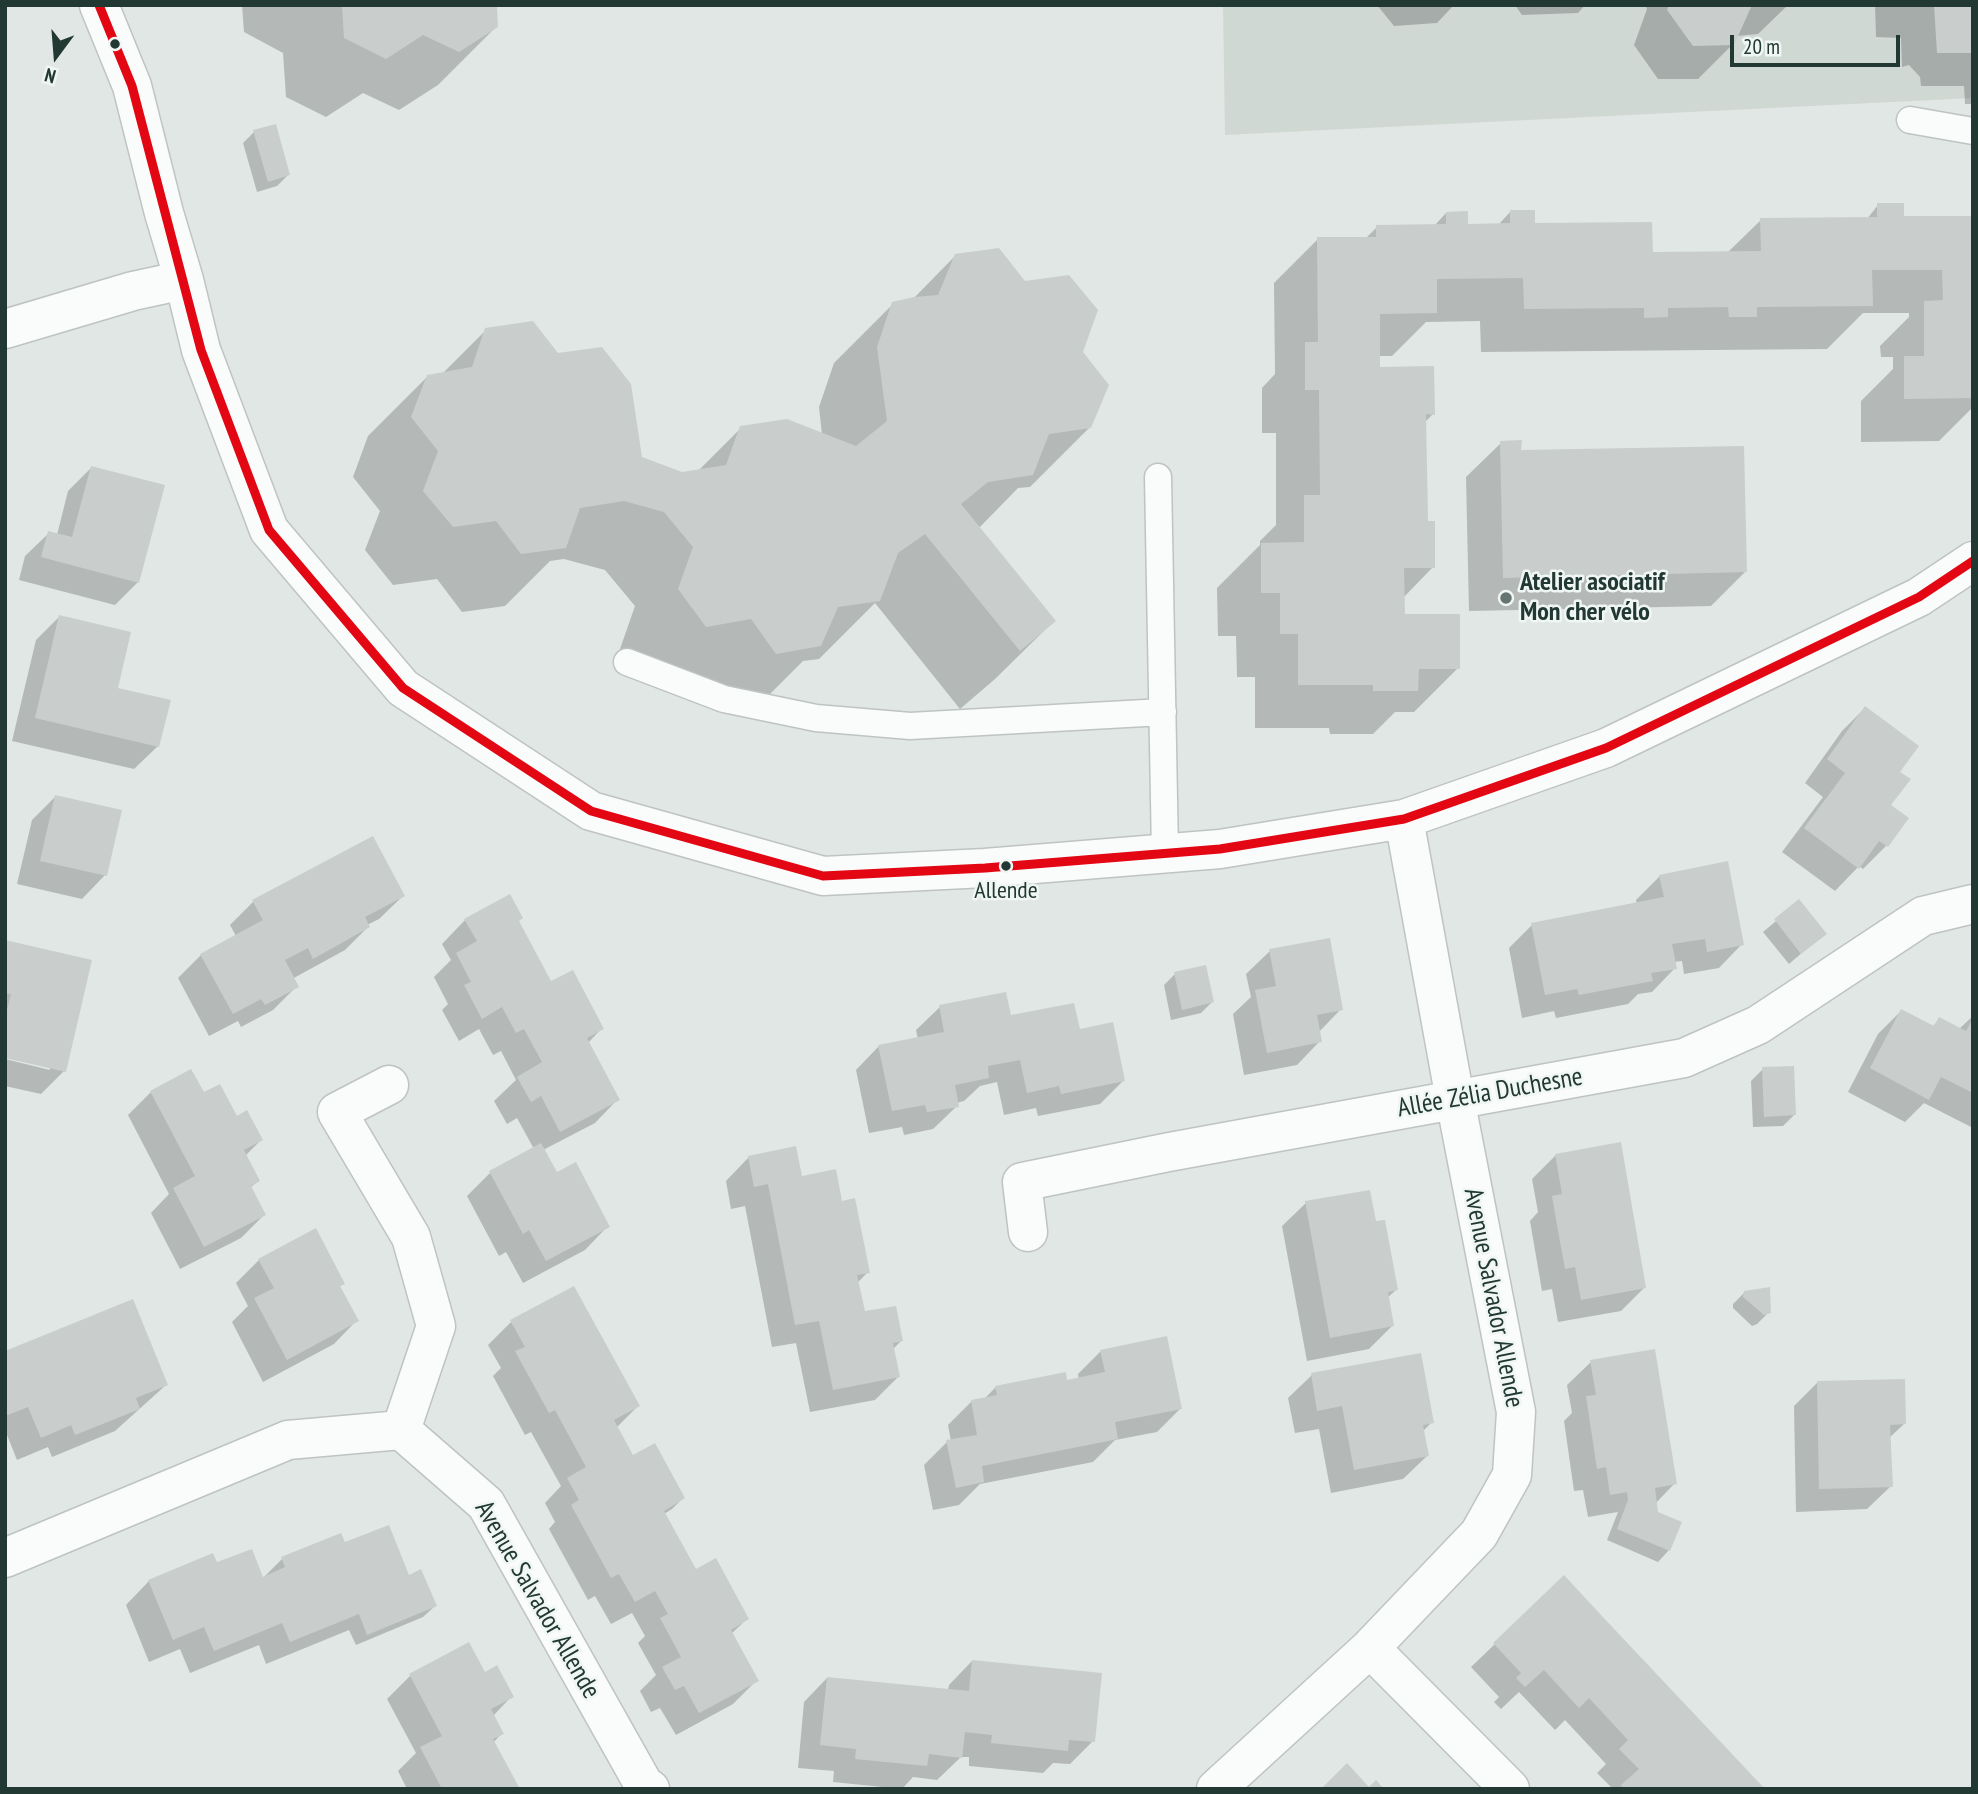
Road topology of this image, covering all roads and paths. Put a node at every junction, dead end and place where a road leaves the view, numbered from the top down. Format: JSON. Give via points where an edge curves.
{"nodes":[{"id":1,"x":99,"y":5,"type":"edge"},
{"id":2,"x":1910,"y":120,"type":"dead end"},
{"id":3,"x":1973,"y":131,"type":"edge"},
{"id":4,"x":184,"y":280,"type":"junction"},
{"id":5,"x":5,"y":329,"type":"edge"},
{"id":6,"x":1158,"y":477,"type":"dead end"},
{"id":7,"x":1973,"y":561,"type":"edge"},
{"id":8,"x":627,"y":662,"type":"dead end"},
{"id":9,"x":1163,"y":712,"type":"junction"},
{"id":10,"x":1404,"y":819,"type":"junction"},
{"id":11,"x":1166,"y":853,"type":"junction"},
{"id":12,"x":1973,"y":904,"type":"edge"},
{"id":13,"x":389,"y":1085,"type":"dead end"},
{"id":14,"x":1455,"y":1099,"type":"junction"},
{"id":15,"x":1028,"y":1232,"type":"dead end"},
{"id":16,"x":401,"y":1430,"type":"junction"},
{"id":17,"x":5,"y":1558,"type":"edge"},
{"id":18,"x":1370,"y":1648,"type":"junction"},
{"id":19,"x":650,"y":1789,"type":"edge"},
{"id":20,"x":1216,"y":1789,"type":"edge"},
{"id":21,"x":1510,"y":1789,"type":"edge"}],
"edges":[{"from":1,"to":4,"type":"street","via":[[132,86]]},
{"from":2,"to":3,"type":"lane"},
{"from":4,"to":5,"type":"street","via":[[133,290]]},
{"from":4,"to":11,"type":"street","via":[[201,350],[269,530],[403,688],[591,811],[823,876]]},
{"from":6,"to":9,"type":"lane"},
{"from":7,"to":10,"type":"street","via":[[1919,597],[1606,748]]},
{"from":8,"to":9,"type":"lane","via":[[724,699],[816,718],[910,726]]},
{"from":9,"to":11,"type":"lane"},
{"from":10,"to":11,"type":"street","via":[[1220,849]]},
{"from":10,"to":14,"type":"street","name":"Avenue Salvador Allende"},
{"from":12,"to":14,"type":"street","name":"Allée Zélia Duchesne","via":[[1923,916],[1758,1025],[1684,1058]]},
{"from":13,"to":16,"type":"street","via":[[337,1112],[411,1237],[436,1326]]},
{"from":14,"to":15,"type":"street","name":"Allée Zélia Duchesne","via":[[1022,1182]]},
{"from":14,"to":18,"type":"street","name":"Avenue Salvador Allende","via":[[1516,1412],[1512,1475],[1479,1534]]},
{"from":16,"to":17,"type":"street","via":[[288,1440]]},
{"from":16,"to":19,"type":"street","name":"Avenue Salvador Allende","via":[[486,1504],[644,1786]]},
{"from":18,"to":20,"type":"street","name":"Avenue Salvador Allende"},
{"from":18,"to":21,"type":"street"}]}
